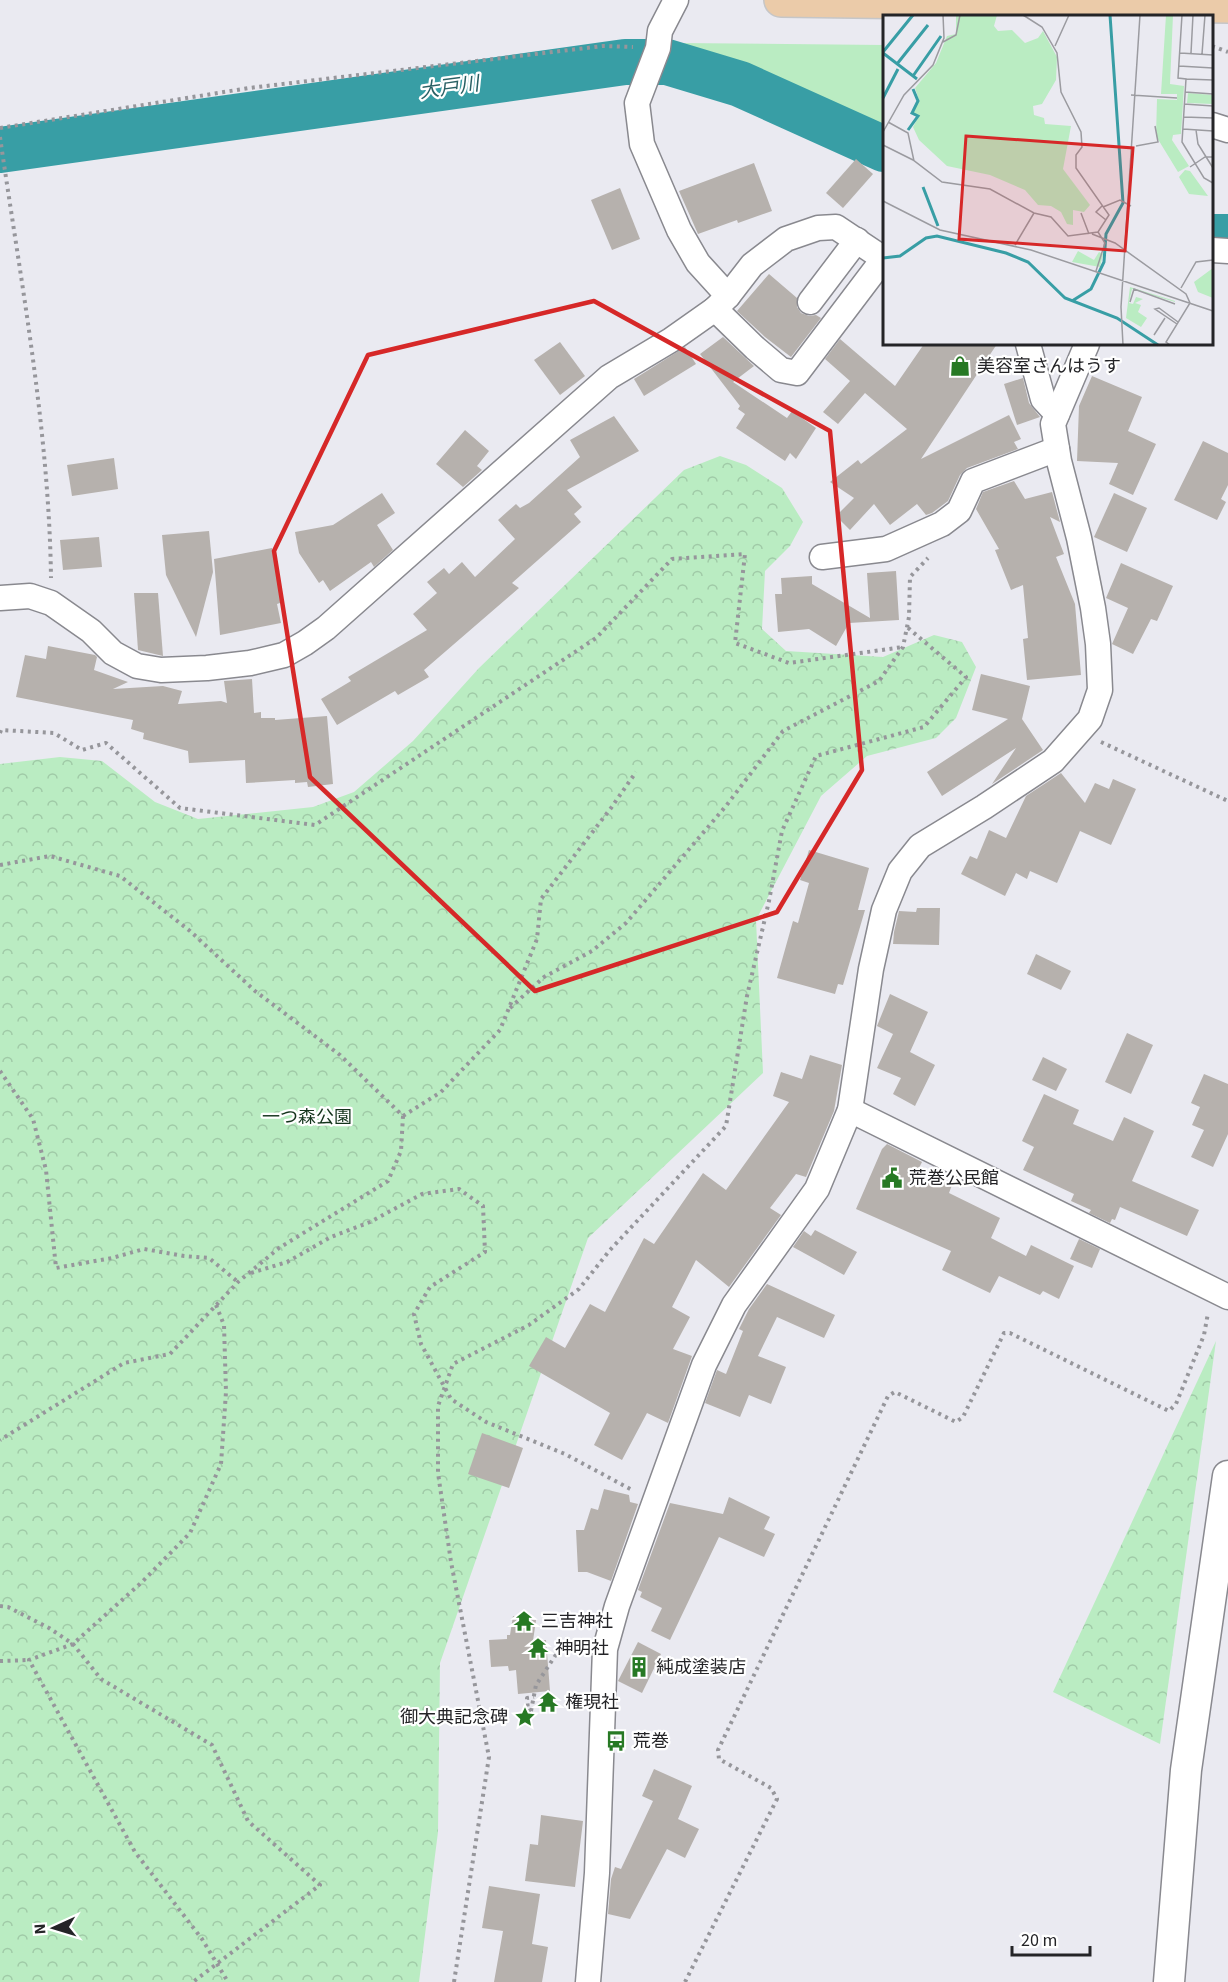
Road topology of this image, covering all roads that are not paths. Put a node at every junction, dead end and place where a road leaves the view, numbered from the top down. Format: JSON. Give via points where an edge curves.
{"nodes":[{"id":1,"x":676,"y":0,"type":"edge"},
{"id":2,"x":781,"y":0,"type":"edge"},
{"id":3,"x":1224,"y":11,"type":"edge"},
{"id":4,"x":1213,"y":125,"type":"edge"},
{"id":5,"x":1228,"y":130,"type":"edge"},
{"id":6,"x":857,"y":240,"type":"junction"},
{"id":7,"x":1213,"y":250,"type":"edge"},
{"id":8,"x":1228,"y":251,"type":"edge"},
{"id":9,"x":883,"y":258,"type":"edge"},
{"id":10,"x":883,"y":260,"type":"edge"},
{"id":11,"x":722,"y":302,"type":"junction"},
{"id":12,"x":810,"y":302,"type":"dead end"},
{"id":13,"x":1028,"y":345,"type":"edge"},
{"id":14,"x":1087,"y":345,"type":"edge"},
{"id":15,"x":1057,"y":414,"type":"junction"},
{"id":16,"x":1057,"y":449,"type":"junction"},
{"id":17,"x":822,"y":556,"type":"dead end"},
{"id":18,"x":0,"y":598,"type":"edge"},
{"id":19,"x":850,"y":1110,"type":"junction"},
{"id":20,"x":1220,"y":1293,"type":"edge"},
{"id":21,"x":1228,"y":1476,"type":"edge"},
{"id":22,"x":588,"y":1982,"type":"edge"},
{"id":23,"x":1168,"y":1982,"type":"edge"}],
"edges":[{"from":1,"to":11,"type":"street","via":[[660,31],[658,48],[637,103],[642,144],[679,230]]},
{"from":2,"to":3,"type":"main road"},
{"from":4,"to":5,"type":"street"},
{"from":6,"to":9,"type":"street"},
{"from":6,"to":11,"type":"street","via":[[836,227],[818,228],[786,239],[752,265]]},
{"from":6,"to":12,"type":"street"},
{"from":7,"to":8,"type":"street"},
{"from":10,"to":11,"type":"street","via":[[796,373],[782,370],[755,348]]},
{"from":11,"to":18,"type":"street","via":[[671,340],[609,377],[326,628],[284,655],[207,668],[161,670],[137,666],[113,653],[91,631],[51,603],[30,596]]},
{"from":13,"to":15,"type":"street","via":[[1043,399]]},
{"from":14,"to":15,"type":"street"},
{"from":15,"to":16,"type":"street","via":[[1053,424]]},
{"from":16,"to":17,"type":"street","via":[[972,482],[959,511],[942,524],[886,549]]},
{"from":16,"to":19,"type":"street","via":[[1079,538],[1098,644],[1100,690],[1090,719],[1053,761],[920,846],[900,871],[882,920],[871,969]]},
{"from":19,"to":20,"type":"street"},
{"from":19,"to":22,"type":"street","via":[[818,1189],[734,1305],[704,1365],[617,1606],[605,1649],[597,1874]]},
{"from":21,"to":23,"type":"street","via":[[1186,1770]]}]}
